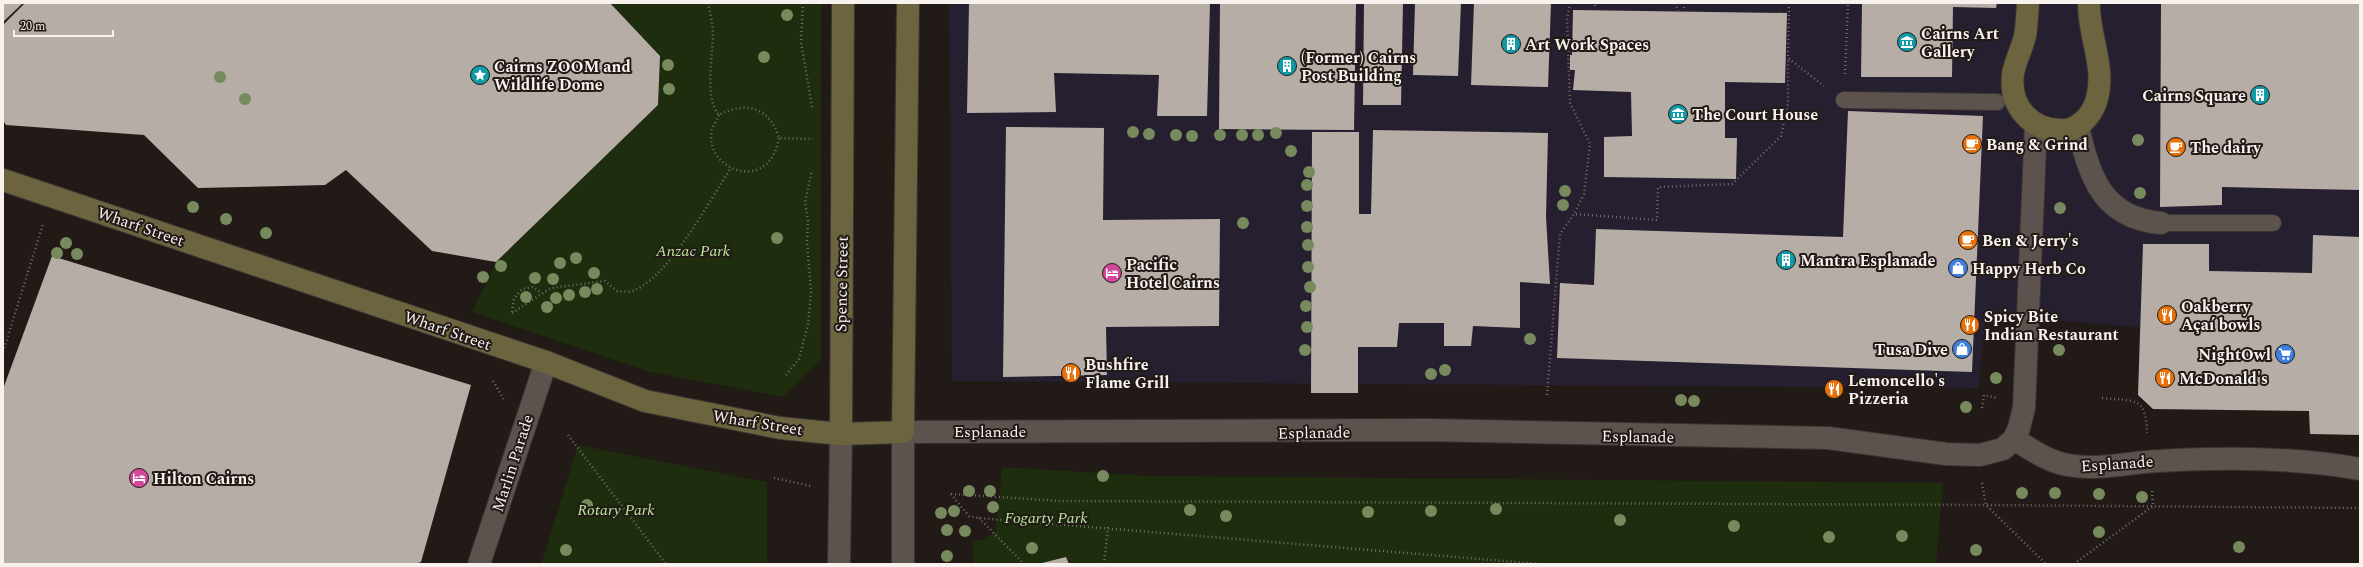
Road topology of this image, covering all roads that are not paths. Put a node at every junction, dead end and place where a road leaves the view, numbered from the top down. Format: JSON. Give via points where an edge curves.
{"nodes":[{"id":1,"x":843,"y":3,"type":"edge"},
{"id":2,"x":908,"y":3,"type":"edge"},
{"id":3,"x":2028,"y":3,"type":"edge"},
{"id":4,"x":2088,"y":3,"type":"edge"},
{"id":5,"x":1844,"y":100,"type":"road end"},
{"id":6,"x":1996,"y":102,"type":"dead end"},
{"id":7,"x":2036,"y":124,"type":"junction"},
{"id":8,"x":2078,"y":126,"type":"junction"},
{"id":9,"x":3,"y":180,"type":"edge"},
{"id":10,"x":2161,"y":222,"type":"joint"},
{"id":11,"x":2273,"y":223,"type":"dead end"},
{"id":12,"x":546,"y":362,"type":"junction"},
{"id":13,"x":903,"y":432,"type":"junction"},
{"id":14,"x":841,"y":434,"type":"junction"},
{"id":15,"x":2014,"y":439,"type":"junction"},
{"id":16,"x":2360,"y":469,"type":"edge"},
{"id":17,"x":479,"y":564,"type":"edge"},
{"id":18,"x":839,"y":564,"type":"edge"},
{"id":19,"x":903,"y":564,"type":"edge"}],
"edges":[{"from":1,"to":14,"type":"street","name":"Spence Street"},
{"from":2,"to":13,"type":"street"},
{"from":3,"to":7,"type":"street","via":[[2025,36],[2013,74],[2013,86],[2019,110]]},
{"from":4,"to":8,"type":"street","via":[[2098,61],[2098,89],[2093,109]]},
{"from":5,"to":6,"type":"lane"},
{"from":7,"to":8,"type":"street","via":[[2043,128],[2064,130]]},
{"from":7,"to":15,"type":"street","via":[[2025,398],[2022,417]]},
{"from":8,"to":10,"type":"street","via":[[2093,178],[2106,199],[2116,208],[2132,216]]},
{"from":9,"to":12,"type":"street","name":"Wharf Street"},
{"from":10,"to":11,"type":"lane"},
{"from":12,"to":14,"type":"street","name":"Wharf Street","via":[[645,401],[780,428]]},
{"from":12,"to":17,"type":"street","name":"Marlin Parade"},
{"from":13,"to":14,"type":"street","name":"Wharf Street"},
{"from":13,"to":15,"type":"street","name":"Esplanade","via":[[1429,430],[1828,438],[1966,456],[1992,454],[2003,449]]},
{"from":13,"to":19,"type":"street"},
{"from":14,"to":18,"type":"street","name":"Spence Street"},
{"from":15,"to":16,"type":"street","name":"Esplanade","via":[[2056,462],[2083,467],[2149,461],[2230,459],[2322,463]]}]}
